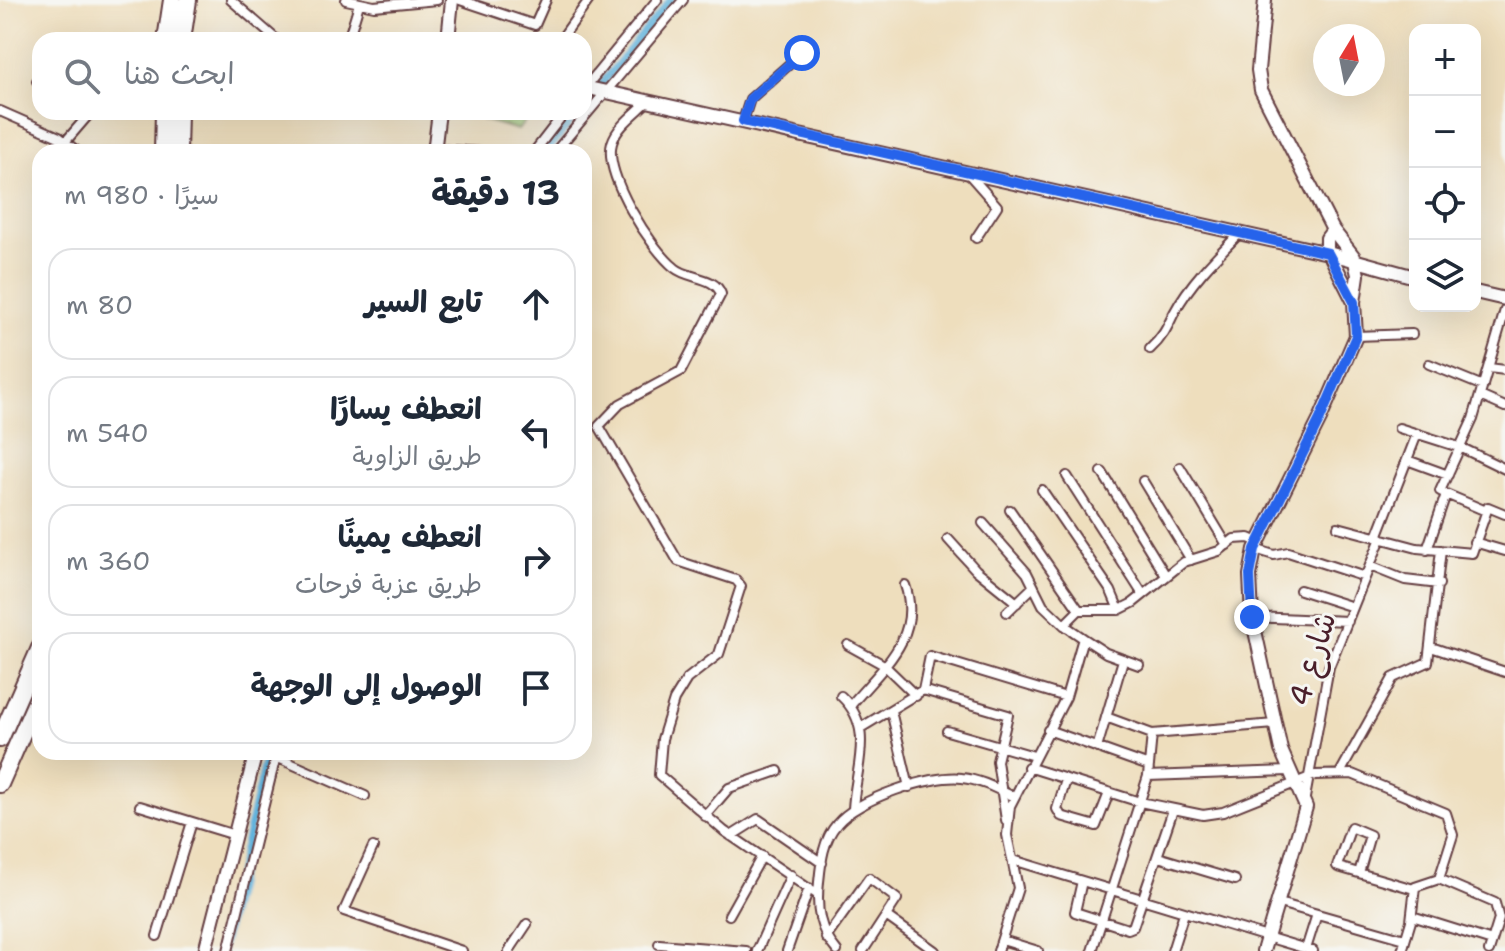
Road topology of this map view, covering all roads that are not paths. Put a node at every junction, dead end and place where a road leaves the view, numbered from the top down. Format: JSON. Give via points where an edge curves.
{"nodes":[{"id":1,"x":172,"y":0,"type":"edge"},
{"id":2,"x":188,"y":0,"type":"edge"},
{"id":3,"x":231,"y":0,"type":"edge"},
{"id":4,"x":346,"y":0,"type":"edge"},
{"id":5,"x":437,"y":0,"type":"edge"},
{"id":6,"x":452,"y":0,"type":"edge"},
{"id":7,"x":460,"y":0,"type":"edge"},
{"id":8,"x":546,"y":0,"type":"edge"},
{"id":9,"x":589,"y":0,"type":"edge"},
{"id":10,"x":657,"y":0,"type":"edge"},
{"id":11,"x":683,"y":0,"type":"edge"},
{"id":12,"x":1265,"y":0,"type":"edge"},
{"id":13,"x":385,"y":3,"type":"edge"},
{"id":14,"x":359,"y":4,"type":"junction"},
{"id":15,"x":167,"y":32,"type":"edge"},
{"id":16,"x":183,"y":32,"type":"edge"},
{"id":17,"x":268,"y":32,"type":"edge"},
{"id":18,"x":350,"y":32,"type":"edge"},
{"id":19,"x":449,"y":32,"type":"edge"},
{"id":20,"x":566,"y":32,"type":"edge"},
{"id":21,"x":802,"y":53,"type":"dead end"},
{"id":22,"x":592,"y":79,"type":"edge"},
{"id":23,"x":592,"y":90,"type":"edge"},
{"id":24,"x":603,"y":92,"type":"junction"},
{"id":25,"x":648,"y":101,"type":"junction"},
{"id":26,"x":592,"y":106,"type":"edge"},
{"id":27,"x":0,"y":111,"type":"edge"},
{"id":28,"x":84,"y":120,"type":"edge"},
{"id":29,"x":165,"y":120,"type":"edge"},
{"id":30,"x":177,"y":120,"type":"edge"},
{"id":31,"x":438,"y":120,"type":"edge"},
{"id":32,"x":559,"y":120,"type":"edge"},
{"id":33,"x":581,"y":120,"type":"edge"},
{"id":34,"x":743,"y":121,"type":"junction"},
{"id":35,"x":66,"y":141,"type":"junction"},
{"id":36,"x":69,"y":144,"type":"edge"},
{"id":37,"x":170,"y":144,"type":"edge"},
{"id":38,"x":172,"y":144,"type":"edge"},
{"id":39,"x":435,"y":144,"type":"edge"},
{"id":40,"x":540,"y":144,"type":"edge"},
{"id":41,"x":561,"y":144,"type":"edge"},
{"id":42,"x":966,"y":171,"type":"junction"},
{"id":43,"x":1333,"y":230,"type":"junction"},
{"id":44,"x":1239,"y":234,"type":"junction"},
{"id":45,"x":976,"y":238,"type":"dead end"},
{"id":46,"x":1328,"y":253,"type":"junction"},
{"id":47,"x":1355,"y":261,"type":"junction"},
{"id":48,"x":1409,"y":275,"type":"edge"},
{"id":49,"x":1481,"y":293,"type":"edge"},
{"id":50,"x":1505,"y":299,"type":"edge"},
{"id":51,"x":1354,"y":302,"type":"junction"},
{"id":52,"x":1505,"y":310,"type":"edge"},
{"id":53,"x":1412,"y":334,"type":"dead end"},
{"id":54,"x":1356,"y":336,"type":"junction"},
{"id":55,"x":1150,"y":349,"type":"dead end"},
{"id":56,"x":1429,"y":364,"type":"dead end"},
{"id":57,"x":1489,"y":368,"type":"junction"},
{"id":58,"x":1505,"y":370,"type":"edge"},
{"id":59,"x":1482,"y":391,"type":"junction"},
{"id":60,"x":1505,"y":407,"type":"edge"},
{"id":61,"x":1399,"y":428,"type":"dead end"},
{"id":62,"x":1417,"y":434,"type":"junction"},
{"id":63,"x":1462,"y":448,"type":"junction"},
{"id":64,"x":1407,"y":460,"type":"junction"},
{"id":65,"x":1180,"y":467,"type":"dead end"},
{"id":66,"x":1505,"y":469,"type":"edge"},
{"id":67,"x":1102,"y":472,"type":"dead end"},
{"id":68,"x":1448,"y":475,"type":"junction"},
{"id":69,"x":1067,"y":476,"type":"dead end"},
{"id":70,"x":1143,"y":481,"type":"dead end"},
{"id":71,"x":1042,"y":490,"type":"dead end"},
{"id":72,"x":1446,"y":494,"type":"junction"},
{"id":73,"x":1010,"y":510,"type":"dead end"},
{"id":74,"x":1486,"y":511,"type":"junction"},
{"id":75,"x":1505,"y":514,"type":"edge"},
{"id":76,"x":983,"y":523,"type":"dead end"},
{"id":77,"x":1338,"y":527,"type":"dead end"},
{"id":78,"x":1379,"y":537,"type":"junction"},
{"id":79,"x":948,"y":539,"type":"dead end"},
{"id":80,"x":1474,"y":542,"type":"junction"},
{"id":81,"x":1227,"y":545,"type":"junction"},
{"id":82,"x":1257,"y":545,"type":"junction"},
{"id":83,"x":1427,"y":550,"type":"junction"},
{"id":84,"x":1441,"y":550,"type":"junction"},
{"id":85,"x":1505,"y":551,"type":"edge"},
{"id":86,"x":1191,"y":560,"type":"junction"},
{"id":87,"x":1370,"y":566,"type":"junction"},
{"id":88,"x":1166,"y":576,"type":"junction"},
{"id":89,"x":1365,"y":577,"type":"junction"},
{"id":90,"x":1439,"y":584,"type":"junction"},
{"id":91,"x":905,"y":585,"type":"dead end"},
{"id":92,"x":1033,"y":587,"type":"junction"},
{"id":93,"x":1300,"y":590,"type":"dead end"},
{"id":94,"x":1142,"y":593,"type":"junction"},
{"id":95,"x":1017,"y":603,"type":"junction"},
{"id":96,"x":1353,"y":607,"type":"junction"},
{"id":97,"x":1079,"y":610,"type":"junction"},
{"id":98,"x":1119,"y":610,"type":"junction"},
{"id":99,"x":1007,"y":612,"type":"dead end"},
{"id":100,"x":1252,"y":617,"type":"junction"},
{"id":101,"x":1348,"y":621,"type":"junction"},
{"id":102,"x":1064,"y":625,"type":"junction"},
{"id":103,"x":1083,"y":638,"type":"junction"},
{"id":104,"x":848,"y":645,"type":"dead end"},
{"id":105,"x":1431,"y":647,"type":"junction"},
{"id":106,"x":1123,"y":660,"type":"junction"},
{"id":107,"x":32,"y":665,"type":"edge"},
{"id":108,"x":884,"y":665,"type":"junction"},
{"id":109,"x":1139,"y":665,"type":"dead end"},
{"id":110,"x":1505,"y":672,"type":"edge"},
{"id":111,"x":919,"y":693,"type":"junction"},
{"id":112,"x":841,"y":696,"type":"dead end"},
{"id":113,"x":1066,"y":697,"type":"junction"},
{"id":114,"x":851,"y":705,"type":"junction"},
{"id":115,"x":891,"y":711,"type":"junction"},
{"id":116,"x":32,"y":712,"type":"edge"},
{"id":117,"x":1106,"y":717,"type":"junction"},
{"id":118,"x":1275,"y":724,"type":"junction"},
{"id":119,"x":862,"y":727,"type":"junction"},
{"id":120,"x":1048,"y":730,"type":"junction"},
{"id":121,"x":2,"y":731,"type":"edge"},
{"id":122,"x":947,"y":731,"type":"dead end"},
{"id":123,"x":1152,"y":734,"type":"junction"},
{"id":124,"x":22,"y":735,"type":"junction"},
{"id":125,"x":999,"y":747,"type":"junction"},
{"id":126,"x":1097,"y":748,"type":"junction"},
{"id":127,"x":1034,"y":756,"type":"junction"},
{"id":128,"x":254,"y":760,"type":"edge"},
{"id":129,"x":275,"y":760,"type":"edge"},
{"id":130,"x":289,"y":760,"type":"edge"},
{"id":131,"x":1149,"y":766,"type":"junction"},
{"id":132,"x":1028,"y":767,"type":"junction"},
{"id":133,"x":778,"y":771,"type":"dead end"},
{"id":134,"x":1340,"y":773,"type":"junction"},
{"id":135,"x":1148,"y":776,"type":"junction"},
{"id":136,"x":1297,"y":777,"type":"junction"},
{"id":137,"x":1066,"y":780,"type":"junction"},
{"id":138,"x":0,"y":784,"type":"edge"},
{"id":139,"x":909,"y":787,"type":"junction"},
{"id":140,"x":999,"y":790,"type":"junction"},
{"id":141,"x":1109,"y":793,"type":"junction"},
{"id":142,"x":365,"y":796,"type":"dead end"},
{"id":143,"x":1014,"y":797,"type":"junction"},
{"id":144,"x":1305,"y":799,"type":"junction"},
{"id":145,"x":1140,"y":802,"type":"junction"},
{"id":146,"x":140,"y":806,"type":"dead end"},
{"id":147,"x":853,"y":809,"type":"junction"},
{"id":148,"x":1173,"y":810,"type":"junction"},
{"id":149,"x":705,"y":816,"type":"junction"},
{"id":150,"x":192,"y":822,"type":"junction"},
{"id":151,"x":1007,"y":825,"type":"junction"},
{"id":152,"x":235,"y":835,"type":"junction"},
{"id":153,"x":731,"y":836,"type":"junction"},
{"id":154,"x":373,"y":847,"type":"dead end"},
{"id":155,"x":762,"y":856,"type":"junction"},
{"id":156,"x":1158,"y":857,"type":"junction"},
{"id":157,"x":1013,"y":860,"type":"junction"},
{"id":158,"x":822,"y":863,"type":"junction"},
{"id":159,"x":1359,"y":873,"type":"junction"},
{"id":160,"x":791,"y":875,"type":"junction"},
{"id":161,"x":1439,"y":879,"type":"junction"},
{"id":162,"x":1235,"y":880,"type":"dead end"},
{"id":163,"x":1082,"y":881,"type":"junction"},
{"id":164,"x":809,"y":888,"type":"junction"},
{"id":165,"x":1414,"y":889,"type":"junction"},
{"id":166,"x":1112,"y":890,"type":"junction"},
{"id":167,"x":818,"y":895,"type":"junction"},
{"id":168,"x":1142,"y":900,"type":"junction"},
{"id":169,"x":1279,"y":903,"type":"junction"},
{"id":170,"x":1184,"y":913,"type":"junction"},
{"id":171,"x":1317,"y":914,"type":"junction"},
{"id":172,"x":729,"y":915,"type":"dead end"},
{"id":173,"x":886,"y":916,"type":"junction"},
{"id":174,"x":1412,"y":916,"type":"junction"},
{"id":175,"x":1102,"y":920,"type":"junction"},
{"id":176,"x":527,"y":924,"type":"dead end"},
{"id":177,"x":157,"y":936,"type":"dead end"},
{"id":178,"x":826,"y":938,"type":"junction"},
{"id":179,"x":1405,"y":939,"type":"junction"},
{"id":180,"x":1002,"y":940,"type":"junction"},
{"id":181,"x":1492,"y":941,"type":"junction"},
{"id":182,"x":1263,"y":942,"type":"edge"},
{"id":183,"x":659,"y":944,"type":"dead end"},
{"id":184,"x":511,"y":949,"type":"edge"},
{"id":185,"x":867,"y":949,"type":"edge"},
{"id":186,"x":1309,"y":950,"type":"edge"},
{"id":187,"x":205,"y":951,"type":"edge"},
{"id":188,"x":228,"y":951,"type":"edge"},
{"id":189,"x":462,"y":951,"type":"edge"},
{"id":190,"x":521,"y":951,"type":"edge"},
{"id":191,"x":746,"y":951,"type":"edge"},
{"id":192,"x":757,"y":951,"type":"edge"},
{"id":193,"x":787,"y":951,"type":"edge"},
{"id":194,"x":837,"y":951,"type":"edge"},
{"id":195,"x":935,"y":951,"type":"edge"},
{"id":196,"x":998,"y":951,"type":"edge"},
{"id":197,"x":1038,"y":951,"type":"edge"},
{"id":198,"x":1092,"y":951,"type":"edge"},
{"id":199,"x":1172,"y":951,"type":"edge"},
{"id":200,"x":1255,"y":951,"type":"edge"},
{"id":201,"x":1402,"y":951,"type":"edge"},
{"id":202,"x":1489,"y":951,"type":"edge"}],
"edges":[{"from":1,"to":15,"type":"highway"},
{"from":2,"to":16,"type":"highway"},
{"from":3,"to":17,"type":"street"},
{"from":4,"to":14,"type":"street"},
{"from":5,"to":13,"type":"street"},
{"from":6,"to":19,"type":"street"},
{"from":7,"to":8,"type":"street","via":[[535,25]]},
{"from":9,"to":20,"type":"street"},
{"from":10,"to":22,"type":"street"},
{"from":11,"to":24,"type":"street"},
{"from":12,"to":43,"type":"street","via":[[1261,90]]},
{"from":13,"to":14,"type":"street"},
{"from":14,"to":18,"type":"street"},
{"from":21,"to":34,"type":"street","via":[[750,99]]},
{"from":23,"to":24,"type":"street"},
{"from":24,"to":25,"type":"street"},
{"from":24,"to":26,"type":"street"},
{"from":25,"to":34,"type":"street"},
{"from":25,"to":149,"type":"street","via":[[611,144],[621,185],[636,220],[666,259],[678,270],[712,283],[721,294],[681,371],[620,404],[599,426],[678,561],[741,584],[723,646],[676,695],[661,745],[661,779]]},
{"from":27,"to":35,"type":"street"},
{"from":28,"to":35,"type":"street"},
{"from":29,"to":37,"type":"highway"},
{"from":30,"to":38,"type":"highway"},
{"from":31,"to":39,"type":"street"},
{"from":32,"to":40,"type":"street"},
{"from":33,"to":41,"type":"street"},
{"from":34,"to":42,"type":"street"},
{"from":35,"to":36,"type":"street"},
{"from":42,"to":44,"type":"street"},
{"from":42,"to":45,"type":"street","via":[[997,206]]},
{"from":43,"to":46,"type":"street","via":[[1326,241]]},
{"from":43,"to":47,"type":"street"},
{"from":44,"to":46,"type":"street"},
{"from":44,"to":55,"type":"street","via":[[1212,261],[1175,312],[1168,331]]},
{"from":46,"to":47,"type":"street"},
{"from":46,"to":51,"type":"street"},
{"from":47,"to":48,"type":"street"},
{"from":47,"to":51,"type":"street"},
{"from":49,"to":50,"type":"street"},
{"from":51,"to":54,"type":"street"},
{"from":52,"to":57,"type":"street"},
{"from":53,"to":54,"type":"street"},
{"from":54,"to":82,"type":"street"},
{"from":56,"to":59,"type":"street"},
{"from":57,"to":58,"type":"street"},
{"from":57,"to":59,"type":"street"},
{"from":59,"to":60,"type":"street"},
{"from":59,"to":63,"type":"street"},
{"from":61,"to":62,"type":"street"},
{"from":62,"to":63,"type":"street"},
{"from":62,"to":64,"type":"street","name":"شارع 4"},
{"from":63,"to":66,"type":"street"},
{"from":63,"to":68,"type":"street"},
{"from":64,"to":68,"type":"street"},
{"from":64,"to":78,"type":"street","name":"شارع 4"},
{"from":65,"to":81,"type":"street"},
{"from":67,"to":88,"type":"street"},
{"from":68,"to":72,"type":"street","via":[[1440,491]]},
{"from":69,"to":94,"type":"street"},
{"from":70,"to":86,"type":"street"},
{"from":71,"to":98,"type":"street"},
{"from":72,"to":74,"type":"street"},
{"from":72,"to":83,"type":"street"},
{"from":73,"to":97,"type":"street"},
{"from":74,"to":75,"type":"street","via":[[1488,507]]},
{"from":74,"to":80,"type":"street"},
{"from":76,"to":92,"type":"street"},
{"from":77,"to":78,"type":"street"},
{"from":78,"to":83,"type":"street"},
{"from":78,"to":87,"type":"street","name":"شارع 4"},
{"from":79,"to":95,"type":"street"},
{"from":80,"to":84,"type":"street","via":[[1472,553]]},
{"from":80,"to":85,"type":"street"},
{"from":81,"to":82,"type":"street","via":[[1242,537]]},
{"from":81,"to":86,"type":"street"},
{"from":82,"to":89,"type":"street","via":[[1274,555],[1288,552]]},
{"from":82,"to":100,"type":"street","via":[[1250,575]]},
{"from":83,"to":84,"type":"street"},
{"from":84,"to":90,"type":"street"},
{"from":86,"to":88,"type":"street"},
{"from":87,"to":89,"type":"street","name":"شارع 4"},
{"from":87,"to":90,"type":"street","via":[[1405,580]]},
{"from":88,"to":94,"type":"street"},
{"from":89,"to":96,"type":"street","name":"شارع 4"},
{"from":90,"to":105,"type":"street"},
{"from":91,"to":108,"type":"street","via":[[911,623]]},
{"from":92,"to":95,"type":"street"},
{"from":92,"to":102,"type":"street"},
{"from":93,"to":96,"type":"street"},
{"from":94,"to":98,"type":"street"},
{"from":95,"to":99,"type":"street"},
{"from":96,"to":101,"type":"street","name":"شارع 4"},
{"from":97,"to":98,"type":"street"},
{"from":97,"to":102,"type":"street"},
{"from":100,"to":101,"type":"street"},
{"from":100,"to":118,"type":"street"},
{"from":101,"to":136,"type":"street","name":"شارع 4"},
{"from":102,"to":103,"type":"street"},
{"from":103,"to":106,"type":"street"},
{"from":103,"to":113,"type":"street"},
{"from":104,"to":108,"type":"street"},
{"from":105,"to":110,"type":"street"},
{"from":105,"to":134,"type":"street","via":[[1428,662],[1399,673],[1388,684]]},
{"from":106,"to":109,"type":"street"},
{"from":106,"to":117,"type":"street"},
{"from":107,"to":121,"type":"highway"},
{"from":108,"to":111,"type":"street"},
{"from":108,"to":114,"type":"street"},
{"from":111,"to":113,"type":"street","via":[[930,656]]},
{"from":111,"to":115,"type":"street"},
{"from":111,"to":125,"type":"street","via":[[1008,715]]},
{"from":112,"to":114,"type":"street"},
{"from":113,"to":120,"type":"street"},
{"from":114,"to":119,"type":"street"},
{"from":115,"to":119,"type":"street"},
{"from":115,"to":139,"type":"street"},
{"from":116,"to":124,"type":"highway"},
{"from":117,"to":123,"type":"street"},
{"from":117,"to":126,"type":"street"},
{"from":118,"to":123,"type":"street"},
{"from":118,"to":136,"type":"street"},
{"from":119,"to":147,"type":"street"},
{"from":120,"to":126,"type":"street"},
{"from":120,"to":127,"type":"street"},
{"from":121,"to":124,"type":"highway"},
{"from":122,"to":125,"type":"street"},
{"from":123,"to":131,"type":"street"},
{"from":124,"to":138,"type":"highway"},
{"from":125,"to":127,"type":"street"},
{"from":125,"to":140,"type":"street"},
{"from":126,"to":131,"type":"street"},
{"from":127,"to":132,"type":"street"},
{"from":128,"to":152,"type":"street"},
{"from":129,"to":188,"type":"street"},
{"from":130,"to":142,"type":"street"},
{"from":131,"to":135,"type":"street"},
{"from":132,"to":137,"type":"street"},
{"from":132,"to":143,"type":"street"},
{"from":133,"to":149,"type":"street","via":[[729,788]]},
{"from":134,"to":136,"type":"street"},
{"from":134,"to":161,"type":"street","via":[[1365,777],[1446,813],[1453,835]]},
{"from":135,"to":136,"type":"street"},
{"from":135,"to":145,"type":"street"},
{"from":136,"to":144,"type":"street"},
{"from":136,"to":148,"type":"street","via":[[1213,814]]},
{"from":137,"to":141,"type":"street"},
{"from":137,"to":141,"type":"street","via":[[1057,812],[1071,820],[1098,825]]},
{"from":139,"to":140,"type":"street","via":[[953,777]]},
{"from":139,"to":147,"type":"street"},
{"from":140,"to":143,"type":"street"},
{"from":140,"to":151,"type":"street"},
{"from":141,"to":145,"type":"street"},
{"from":143,"to":151,"type":"street"},
{"from":144,"to":169,"type":"street","via":[[1306,812]]},
{"from":144,"to":182,"type":"street"},
{"from":145,"to":148,"type":"street"},
{"from":145,"to":166,"type":"street"},
{"from":146,"to":150,"type":"street"},
{"from":147,"to":158,"type":"street","via":[[830,833]]},
{"from":148,"to":156,"type":"street"},
{"from":149,"to":153,"type":"street"},
{"from":150,"to":152,"type":"street"},
{"from":150,"to":177,"type":"street"},
{"from":151,"to":157,"type":"street"},
{"from":152,"to":187,"type":"street"},
{"from":153,"to":155,"type":"street"},
{"from":153,"to":158,"type":"street","via":[[758,819]]},
{"from":154,"to":189,"type":"street","via":[[344,911]]},
{"from":155,"to":160,"type":"street"},
{"from":155,"to":172,"type":"street"},
{"from":156,"to":162,"type":"street"},
{"from":156,"to":168,"type":"street"},
{"from":157,"to":163,"type":"street"},
{"from":157,"to":180,"type":"street","via":[[1018,888]]},
{"from":158,"to":167,"type":"street"},
{"from":159,"to":159,"type":"street","via":[[1337,866],[1351,827],[1370,835]]},
{"from":159,"to":165,"type":"street"},
{"from":160,"to":164,"type":"street"},
{"from":160,"to":192,"type":"street"},
{"from":161,"to":165,"type":"street"},
{"from":161,"to":181,"type":"street","via":[[1495,903],[1499,919]]},
{"from":163,"to":166,"type":"street"},
{"from":163,"to":175,"type":"street","via":[[1074,910]]},
{"from":164,"to":167,"type":"street"},
{"from":164,"to":193,"type":"street"},
{"from":165,"to":174,"type":"street"},
{"from":166,"to":168,"type":"street"},
{"from":166,"to":175,"type":"street"},
{"from":167,"to":178,"type":"street"},
{"from":168,"to":170,"type":"street"},
{"from":168,"to":175,"type":"street","via":[[1131,928]]},
{"from":169,"to":171,"type":"street"},
{"from":169,"to":182,"type":"street"},
{"from":170,"to":182,"type":"street"},
{"from":170,"to":199,"type":"street"},
{"from":171,"to":179,"type":"street"},
{"from":171,"to":186,"type":"street"},
{"from":173,"to":178,"type":"street","via":[[897,897],[868,878]]},
{"from":173,"to":185,"type":"street"},
{"from":173,"to":195,"type":"street"},
{"from":174,"to":179,"type":"street"},
{"from":174,"to":181,"type":"street"},
{"from":175,"to":198,"type":"street"},
{"from":176,"to":184,"type":"street"},
{"from":178,"to":194,"type":"street"},
{"from":179,"to":201,"type":"street"},
{"from":180,"to":196,"type":"street"},
{"from":180,"to":197,"type":"street"},
{"from":181,"to":202,"type":"street"},
{"from":182,"to":186,"type":"street"},
{"from":182,"to":200,"type":"street"},
{"from":183,"to":191,"type":"street"},
{"from":184,"to":190,"type":"street"}]}
